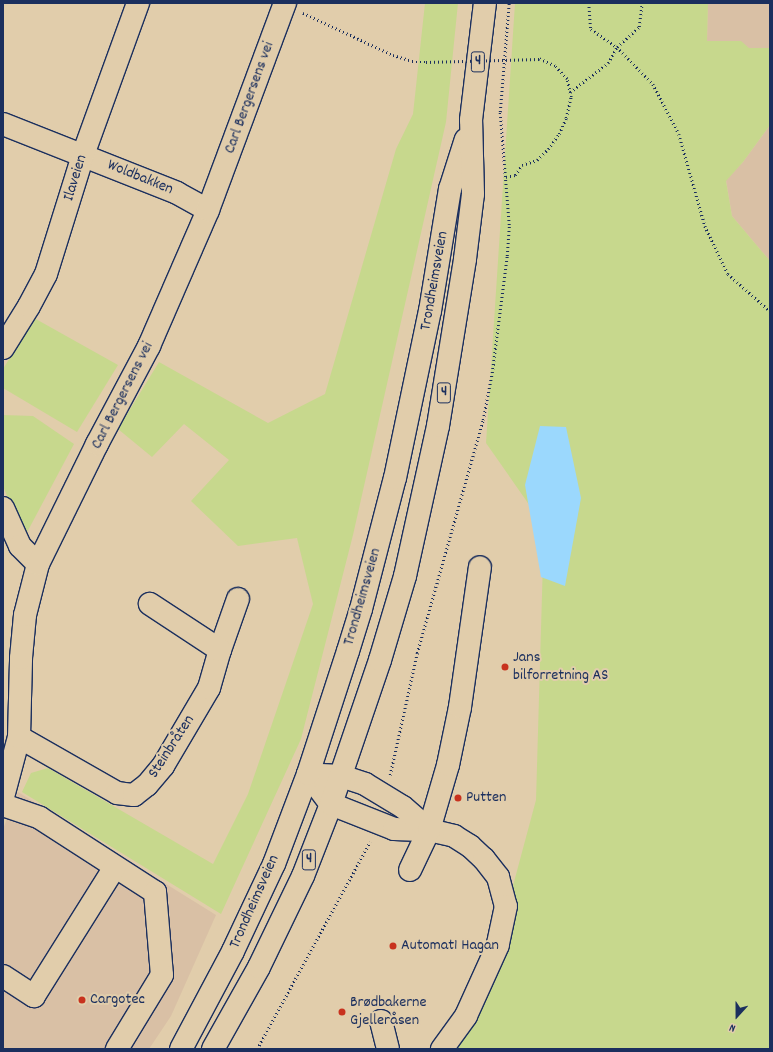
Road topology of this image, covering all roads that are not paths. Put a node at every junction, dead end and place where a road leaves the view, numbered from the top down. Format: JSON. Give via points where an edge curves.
{"nodes":[{"id":1,"x":138,"y":3,"type":"edge"},
{"id":2,"x":485,"y":3,"type":"edge"},
{"id":3,"x":285,"y":4,"type":"edge"},
{"id":4,"x":471,"y":120,"type":"junction"},
{"id":5,"x":3,"y":124,"type":"edge"},
{"id":6,"x":83,"y":155,"type":"junction"},
{"id":7,"x":208,"y":210,"type":"junction"},
{"id":8,"x":3,"y":348,"type":"edge"},
{"id":9,"x":3,"y":508,"type":"edge"},
{"id":10,"x":38,"y":564,"type":"junction"},
{"id":11,"x":480,"y":568,"type":"dead end"},
{"id":12,"x":238,"y":599,"type":"dead end"},
{"id":13,"x":150,"y":604,"type":"dead end"},
{"id":14,"x":220,"y":650,"type":"junction"},
{"id":15,"x":19,"y":737,"type":"junction"},
{"id":16,"x":308,"y":774,"type":"junction"},
{"id":17,"x":341,"y":776,"type":"junction"},
{"id":18,"x":3,"y":797,"type":"edge"},
{"id":19,"x":331,"y":804,"type":"junction"},
{"id":20,"x":3,"y":805,"type":"edge"},
{"id":21,"x":429,"y":830,"type":"junction"},
{"id":22,"x":115,"y":866,"type":"junction"},
{"id":23,"x":410,"y":870,"type":"dead end"},
{"id":24,"x":3,"y":976,"type":"edge"},
{"id":25,"x":381,"y":1021,"type":"dead end"},
{"id":26,"x":117,"y":1049,"type":"edge"},
{"id":27,"x":181,"y":1049,"type":"edge"},
{"id":28,"x":213,"y":1049,"type":"edge"},
{"id":29,"x":388,"y":1049,"type":"edge"},
{"id":30,"x":442,"y":1049,"type":"edge"}],
"edges":[{"from":1,"to":6,"type":"main road","name":"Ilaveien"},
{"from":2,"to":4,"type":"main road","name":"Trondheimsveien","number":"4"},
{"from":3,"to":7,"type":"main road","name":"Carl Bergersens vei"},
{"from":4,"to":16,"type":"main road","name":"Trondheimsveien","number":"4","via":[[450,189],[420,363],[382,531],[361,609]]},
{"from":4,"to":17,"type":"main road","name":"Trondheimsveien","number":"4","via":[[473,194],[457,316],[438,426],[405,576]]},
{"from":5,"to":6,"type":"main road","name":"Woldbakken"},
{"from":6,"to":7,"type":"main road","name":"Woldbakken","via":[[177,193]]},
{"from":6,"to":8,"type":"main road","name":"Ilaveien","via":[[46,274]]},
{"from":7,"to":10,"type":"main road","name":"Carl Bergersens vei","via":[[149,346]]},
{"from":9,"to":10,"type":"main road","via":[[20,546]]},
{"from":10,"to":15,"type":"main road","name":"Carl Bergersens vei","via":[[25,615]]},
{"from":11,"to":21,"type":"main road","via":[[460,707],[441,794]]},
{"from":12,"to":14,"type":"main road","name":"Steinbråten"},
{"from":13,"to":14,"type":"main road"},
{"from":14,"to":15,"type":"main road","name":"Steinbråten","via":[[209,688],[163,766],[147,785],[134,795],[117,794]]},
{"from":15,"to":18,"type":"main road","name":"Carl Bergersens vei"},
{"from":16,"to":17,"type":"main road"},
{"from":16,"to":19,"type":"main road"},
{"from":16,"to":27,"type":"main road","name":"Trondheimsveien","number":"4","via":[[256,905]]},
{"from":17,"to":19,"type":"main road","name":"Trondheimsveien","number":"4"},
{"from":17,"to":21,"type":"main road","via":[[365,784],[403,807]]},
{"from":19,"to":21,"type":"main road","via":[[394,828]]},
{"from":19,"to":28,"type":"main road","name":"Trondheimsveien","number":"4","via":[[303,876],[256,974]]},
{"from":20,"to":22,"type":"main road","via":[[40,818]]},
{"from":21,"to":23,"type":"main road"},
{"from":21,"to":30,"type":"main road","via":[[454,836],[484,859],[498,877],[506,906],[498,945],[487,971],[466,1016]]},
{"from":22,"to":24,"type":"main road","via":[[34,996]]},
{"from":22,"to":26,"type":"main road","via":[[155,892],[162,975]]},
{"from":25,"to":29,"type":"main road"}]}
